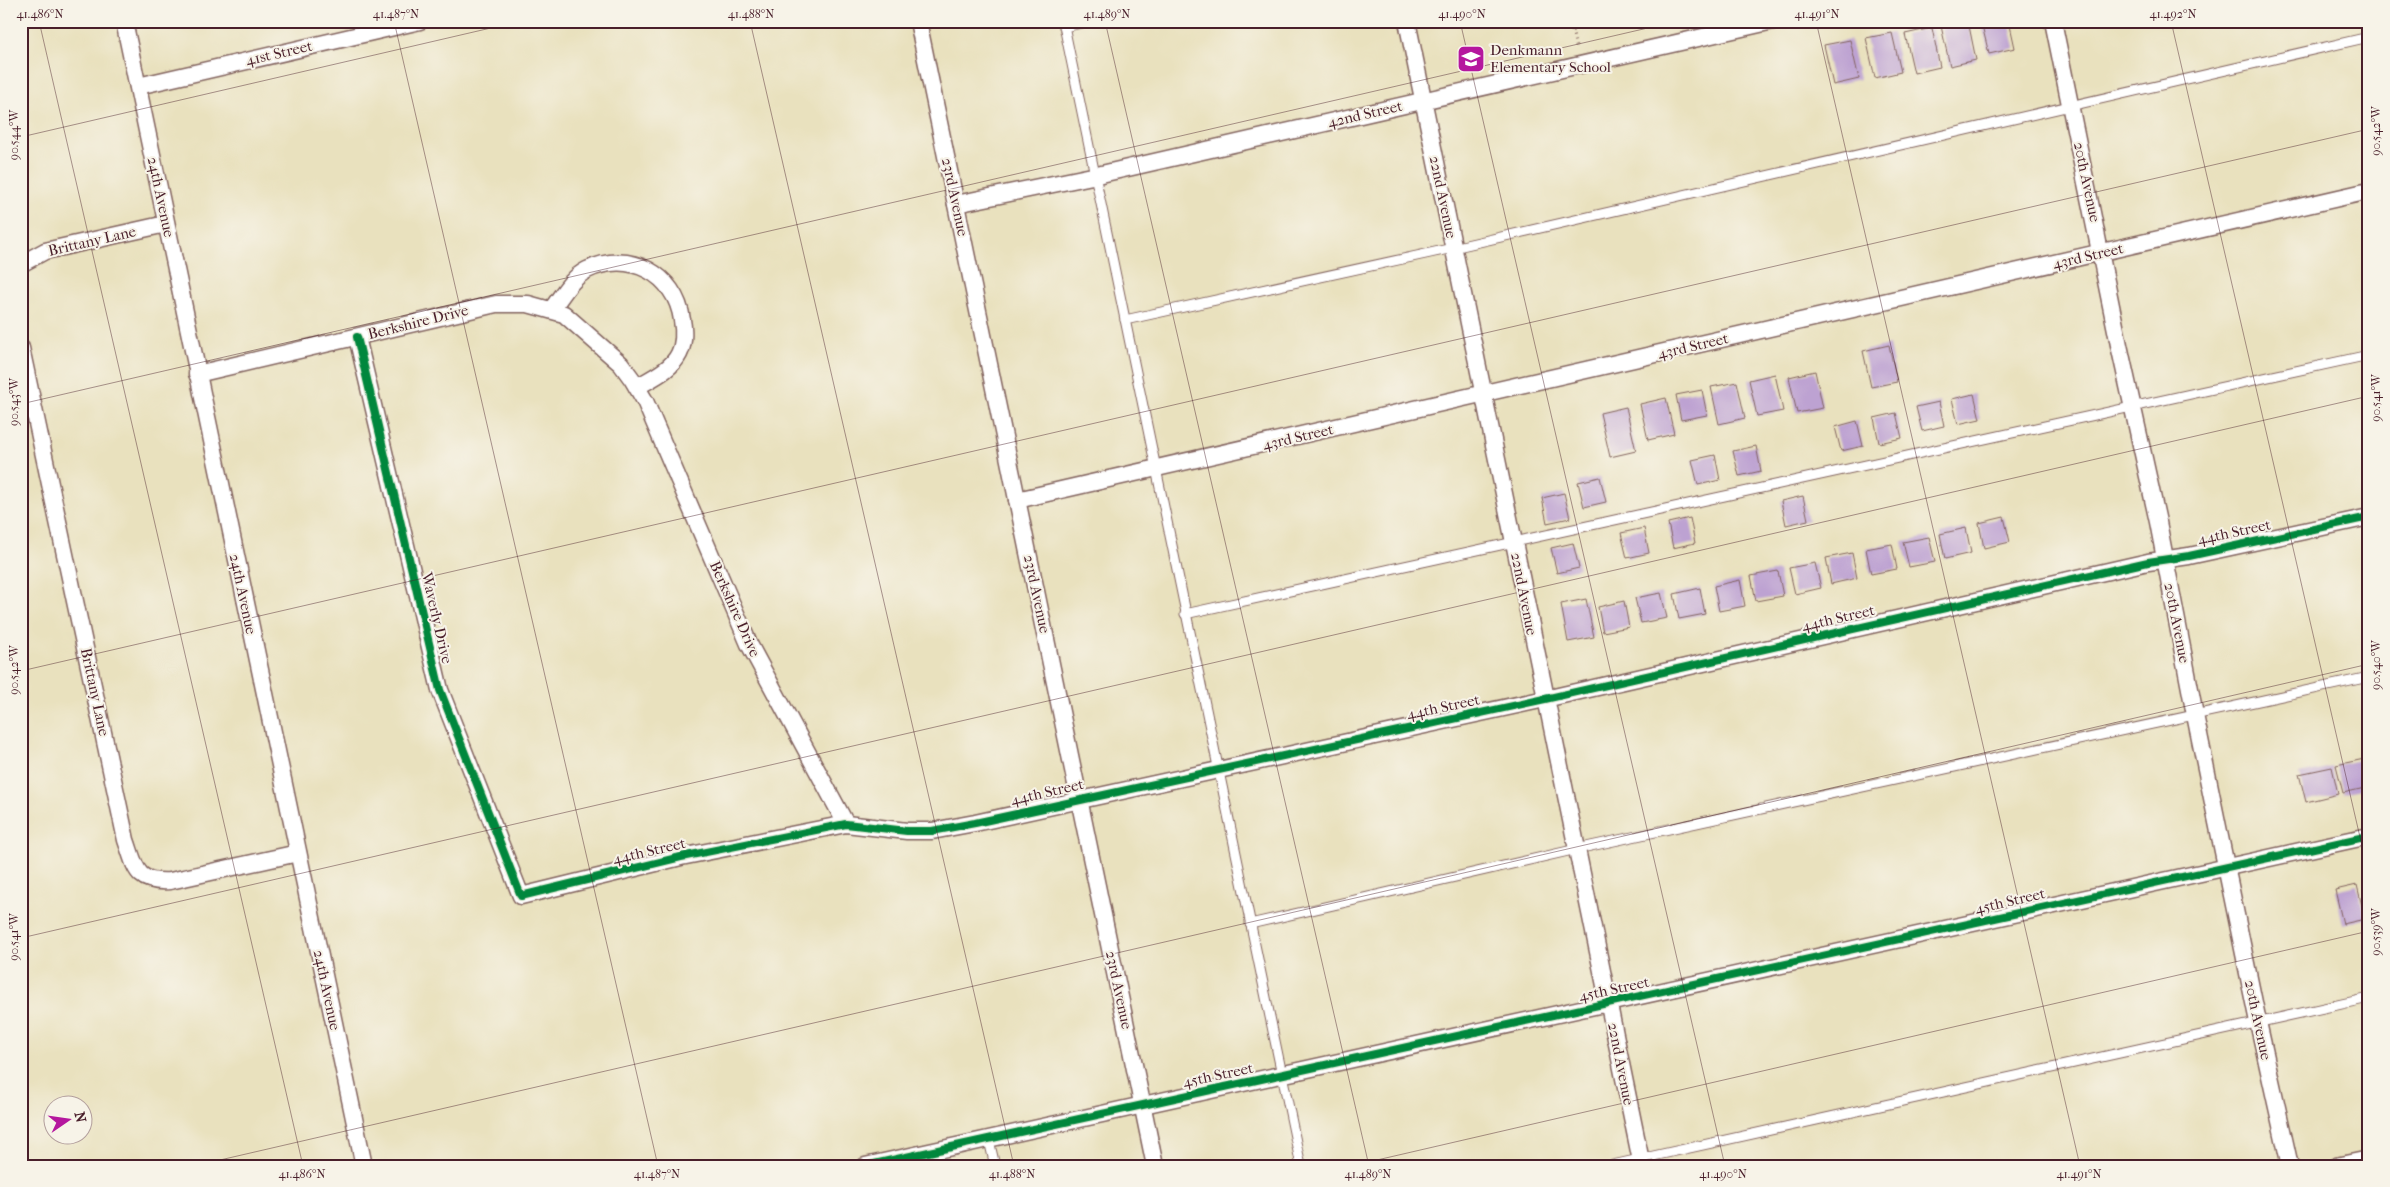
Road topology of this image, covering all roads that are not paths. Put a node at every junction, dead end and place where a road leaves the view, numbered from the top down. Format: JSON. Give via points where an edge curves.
{"nodes":[{"id":1,"x":124,"y":21,"type":"edge"},
{"id":2,"x":420,"y":21,"type":"edge"},
{"id":3,"x":918,"y":21,"type":"edge"},
{"id":4,"x":1091,"y":21,"type":"edge"},
{"id":5,"x":1407,"y":21,"type":"edge"},
{"id":6,"x":1773,"y":21,"type":"edge"},
{"id":7,"x":2053,"y":21,"type":"edge"},
{"id":8,"x":1064,"y":24,"type":"edge"},
{"id":9,"x":2369,"y":38,"type":"edge"},
{"id":10,"x":138,"y":86,"type":"junction"},
{"id":11,"x":1423,"y":100,"type":"junction"},
{"id":12,"x":2071,"y":106,"type":"junction"},
{"id":13,"x":1096,"y":175,"type":"junction"},
{"id":14,"x":2369,"y":191,"type":"edge"},
{"id":15,"x":956,"y":204,"type":"junction"},
{"id":16,"x":166,"y":224,"type":"junction"},
{"id":17,"x":1454,"y":248,"type":"junction"},
{"id":18,"x":2102,"y":253,"type":"junction"},
{"id":19,"x":21,"y":264,"type":"edge"},
{"id":20,"x":551,"y":310,"type":"junction"},
{"id":21,"x":1125,"y":320,"type":"junction"},
{"id":22,"x":357,"y":337,"type":"junction"},
{"id":23,"x":21,"y":348,"type":"edge"},
{"id":24,"x":2369,"y":355,"type":"edge"},
{"id":25,"x":197,"y":374,"type":"junction"},
{"id":26,"x":637,"y":387,"type":"junction"},
{"id":27,"x":1484,"y":394,"type":"junction"},
{"id":28,"x":2132,"y":407,"type":"junction"},
{"id":29,"x":1155,"y":469,"type":"junction"},
{"id":30,"x":1017,"y":500,"type":"junction"},
{"id":31,"x":2369,"y":517,"type":"edge"},
{"id":32,"x":1514,"y":544,"type":"junction"},
{"id":33,"x":2166,"y":560,"type":"junction"},
{"id":34,"x":1185,"y":614,"type":"junction"},
{"id":35,"x":2369,"y":677,"type":"edge"},
{"id":36,"x":1545,"y":699,"type":"junction"},
{"id":37,"x":2195,"y":715,"type":"junction"},
{"id":38,"x":1218,"y":770,"type":"junction"},
{"id":39,"x":1079,"y":799,"type":"junction"},
{"id":40,"x":846,"y":824,"type":"junction"},
{"id":41,"x":2369,"y":836,"type":"edge"},
{"id":42,"x":1577,"y":849,"type":"junction"},
{"id":43,"x":298,"y":853,"type":"junction"},
{"id":44,"x":2226,"y":867,"type":"junction"},
{"id":45,"x":521,"y":896,"type":"joint"},
{"id":46,"x":1250,"y":924,"type":"junction"},
{"id":47,"x":2369,"y":998,"type":"edge"},
{"id":48,"x":1609,"y":1004,"type":"junction"},
{"id":49,"x":2258,"y":1022,"type":"junction"},
{"id":50,"x":1283,"y":1075,"type":"junction"},
{"id":51,"x":1143,"y":1105,"type":"junction"},
{"id":52,"x":989,"y":1140,"type":"junction"},
{"id":53,"x":2369,"y":1159,"type":"edge"},
{"id":54,"x":1641,"y":1162,"type":"edge"},
{"id":55,"x":364,"y":1166,"type":"edge"},
{"id":56,"x":865,"y":1166,"type":"edge"},
{"id":57,"x":994,"y":1166,"type":"edge"},
{"id":58,"x":1155,"y":1166,"type":"edge"},
{"id":59,"x":1301,"y":1166,"type":"edge"},
{"id":60,"x":1608,"y":1166,"type":"edge"},
{"id":61,"x":2290,"y":1166,"type":"edge"},
{"id":62,"x":2336,"y":1166,"type":"edge"}],
"edges":[{"from":1,"to":10,"type":"street","name":"24th Avenue"},
{"from":2,"to":10,"type":"street","name":"41st Street"},
{"from":3,"to":15,"type":"street","name":"23rd Avenue"},
{"from":4,"to":8,"type":"lane"},
{"from":5,"to":11,"type":"street","name":"22nd Avenue"},
{"from":6,"to":11,"type":"street","name":"42nd Street"},
{"from":7,"to":12,"type":"street","name":"20th Avenue"},
{"from":8,"to":13,"type":"lane"},
{"from":9,"to":12,"type":"lane"},
{"from":10,"to":16,"type":"street","name":"24th Avenue"},
{"from":11,"to":13,"type":"street","name":"42nd Street"},
{"from":11,"to":17,"type":"street","name":"22nd Avenue"},
{"from":12,"to":17,"type":"lane"},
{"from":12,"to":18,"type":"street","name":"20th Avenue"},
{"from":13,"to":15,"type":"street","name":"42nd Street"},
{"from":13,"to":21,"type":"lane"},
{"from":14,"to":18,"type":"street","name":"43rd Street"},
{"from":15,"to":30,"type":"street","name":"23rd Avenue"},
{"from":16,"to":19,"type":"street","name":"Brittany Lane","via":[[45,250]]},
{"from":16,"to":25,"type":"street","name":"24th Avenue"},
{"from":17,"to":21,"type":"lane"},
{"from":17,"to":27,"type":"street","name":"22nd Avenue"},
{"from":18,"to":27,"type":"street","name":"43rd Street"},
{"from":18,"to":28,"type":"street","name":"20th Avenue"},
{"from":20,"to":22,"type":"street","name":"Berkshire Drive","via":[[528,304],[496,304]]},
{"from":20,"to":26,"type":"street","name":"Berkshire Drive","via":[[564,314],[614,358]]},
{"from":20,"to":26,"type":"street","via":[[573,280],[603,264],[631,263],[648,269],[665,283],[681,313],[683,343],[679,355],[669,367]]},
{"from":21,"to":29,"type":"lane"},
{"from":22,"to":25,"type":"street","name":"Berkshire Drive"},
{"from":22,"to":45,"type":"street","name":"Waverly Drive","via":[[440,690]]},
{"from":23,"to":43,"type":"street","name":"Brittany Lane","via":[[124,830],[136,867],[143,877],[152,882],[170,881]]},
{"from":24,"to":28,"type":"lane"},
{"from":25,"to":43,"type":"street","name":"24th Avenue"},
{"from":26,"to":40,"type":"street","name":"Berkshire Drive","via":[[666,446],[749,644]]},
{"from":27,"to":29,"type":"street","name":"43rd Street"},
{"from":27,"to":32,"type":"street","name":"22nd Avenue"},
{"from":28,"to":32,"type":"lane"},
{"from":28,"to":33,"type":"street","name":"20th Avenue"},
{"from":29,"to":30,"type":"street","name":"43rd Street"},
{"from":29,"to":34,"type":"lane"},
{"from":30,"to":39,"type":"street","name":"23rd Avenue"},
{"from":31,"to":33,"type":"street","name":"44th Street"},
{"from":32,"to":34,"type":"lane"},
{"from":32,"to":36,"type":"street","name":"22nd Avenue"},
{"from":33,"to":36,"type":"street","name":"44th Street"},
{"from":33,"to":37,"type":"street","name":"20th Avenue"},
{"from":34,"to":38,"type":"lane"},
{"from":35,"to":37,"type":"lane"},
{"from":36,"to":38,"type":"street","name":"44th Street"},
{"from":36,"to":42,"type":"street","name":"22nd Avenue"},
{"from":37,"to":42,"type":"lane"},
{"from":37,"to":44,"type":"street","name":"20th Avenue"},
{"from":38,"to":39,"type":"street","name":"44th Street"},
{"from":38,"to":46,"type":"lane"},
{"from":39,"to":40,"type":"street","name":"44th Street","via":[[932,831]]},
{"from":39,"to":51,"type":"street","name":"23rd Avenue"},
{"from":40,"to":45,"type":"street","name":"44th Street"},
{"from":41,"to":44,"type":"street","name":"45th Street"},
{"from":42,"to":46,"type":"lane"},
{"from":42,"to":48,"type":"street","name":"22nd Avenue"},
{"from":43,"to":55,"type":"street","name":"24th Avenue"},
{"from":44,"to":48,"type":"street","name":"45th Street"},
{"from":44,"to":49,"type":"street","name":"20th Avenue"},
{"from":46,"to":50,"type":"lane"},
{"from":47,"to":49,"type":"lane"},
{"from":48,"to":50,"type":"street","name":"45th Street"},
{"from":48,"to":54,"type":"street","name":"22nd Avenue"},
{"from":49,"to":54,"type":"lane"},
{"from":49,"to":61,"type":"street","name":"20th Avenue"},
{"from":50,"to":51,"type":"street","name":"45th Street"},
{"from":50,"to":59,"type":"lane"},
{"from":51,"to":52,"type":"street","name":"45th Street"},
{"from":51,"to":58,"type":"street","name":"23rd Avenue"},
{"from":52,"to":56,"type":"street","name":"45th Street"},
{"from":52,"to":57,"type":"lane"},
{"from":53,"to":62,"type":"street"},
{"from":54,"to":60,"type":"lane"}]}
